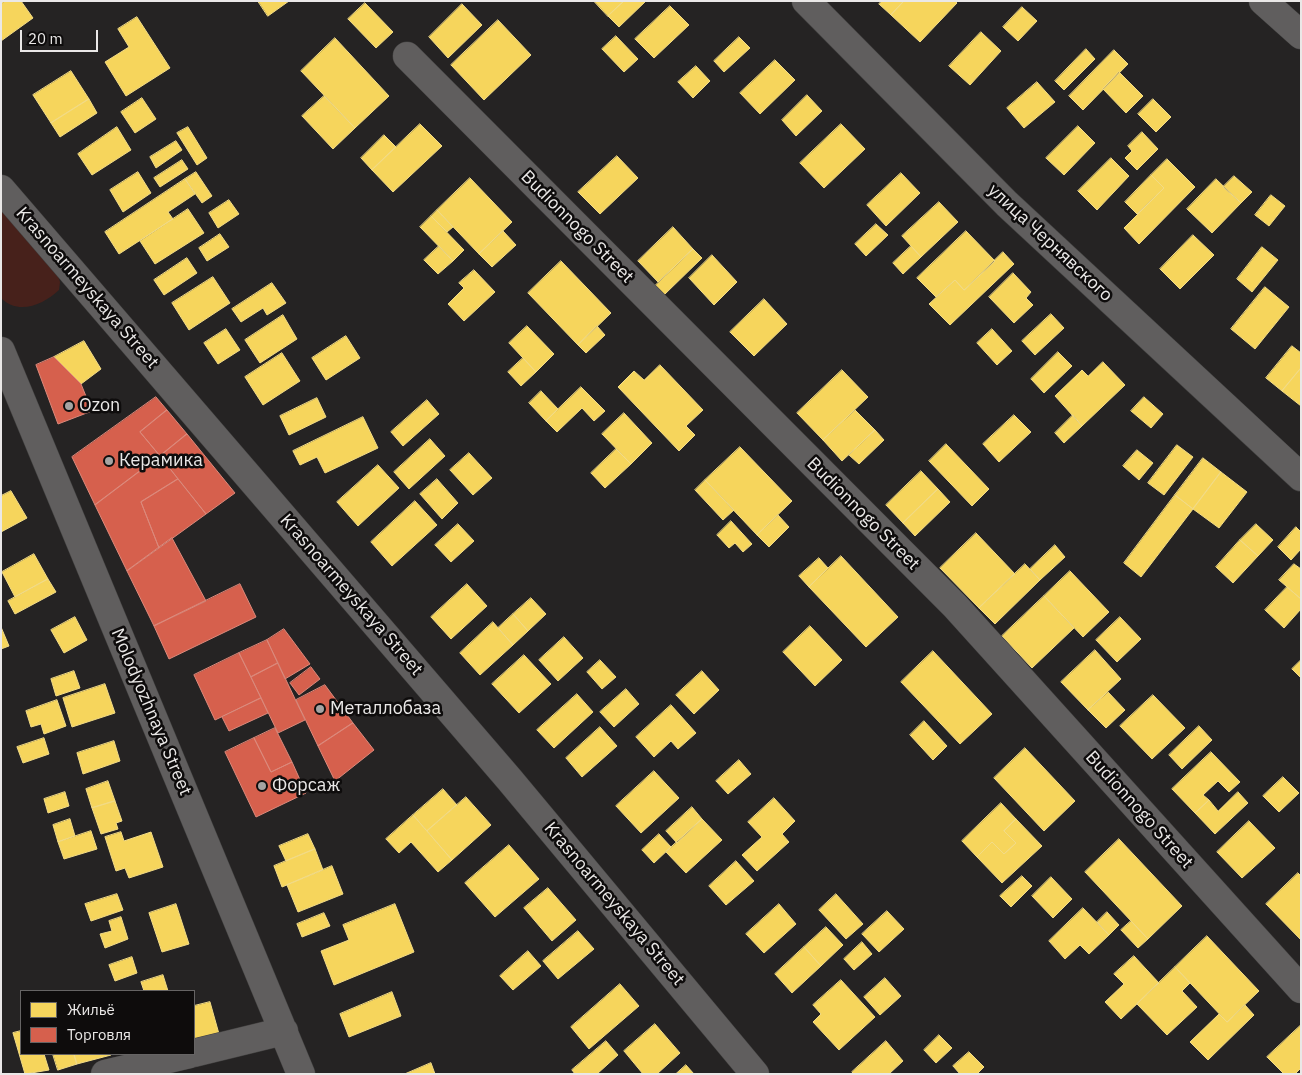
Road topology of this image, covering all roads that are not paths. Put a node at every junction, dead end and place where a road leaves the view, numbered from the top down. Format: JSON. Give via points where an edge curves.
{"nodes":[{"id":1,"x":806,"y":1,"type":"edge"},
{"id":2,"x":1263,"y":1,"type":"edge"},
{"id":3,"x":1301,"y":35,"type":"edge"},
{"id":4,"x":407,"y":56,"type":"dead end"},
{"id":5,"x":1,"y":189,"type":"edge"},
{"id":6,"x":1,"y":351,"type":"edge"},
{"id":7,"x":1301,"y":477,"type":"edge"},
{"id":8,"x":1301,"y":989,"type":"edge"},
{"id":9,"x":284,"y":1032,"type":"junction"},
{"id":10,"x":195,"y":1053,"type":"edge"},
{"id":11,"x":186,"y":1055,"type":"edge"},
{"id":12,"x":105,"y":1074,"type":"edge"},
{"id":13,"x":300,"y":1074,"type":"edge"},
{"id":14,"x":756,"y":1074,"type":"edge"}],
"edges":[{"from":1,"to":7,"type":"street","name":"улица Чернявского","via":[[1007,204]]},
{"from":2,"to":3,"type":"street"},
{"from":4,"to":8,"type":"street","name":"Budionnogo Street","via":[[954,606]]},
{"from":5,"to":14,"type":"street","name":"Krasnoarmeyskaya Street","via":[[509,779]]},
{"from":6,"to":9,"type":"street","name":"Molodyozhnaya Street"},
{"from":9,"to":10,"type":"street"},
{"from":9,"to":13,"type":"street","name":"Molodyozhnaya Street"},
{"from":11,"to":12,"type":"street"}]}
